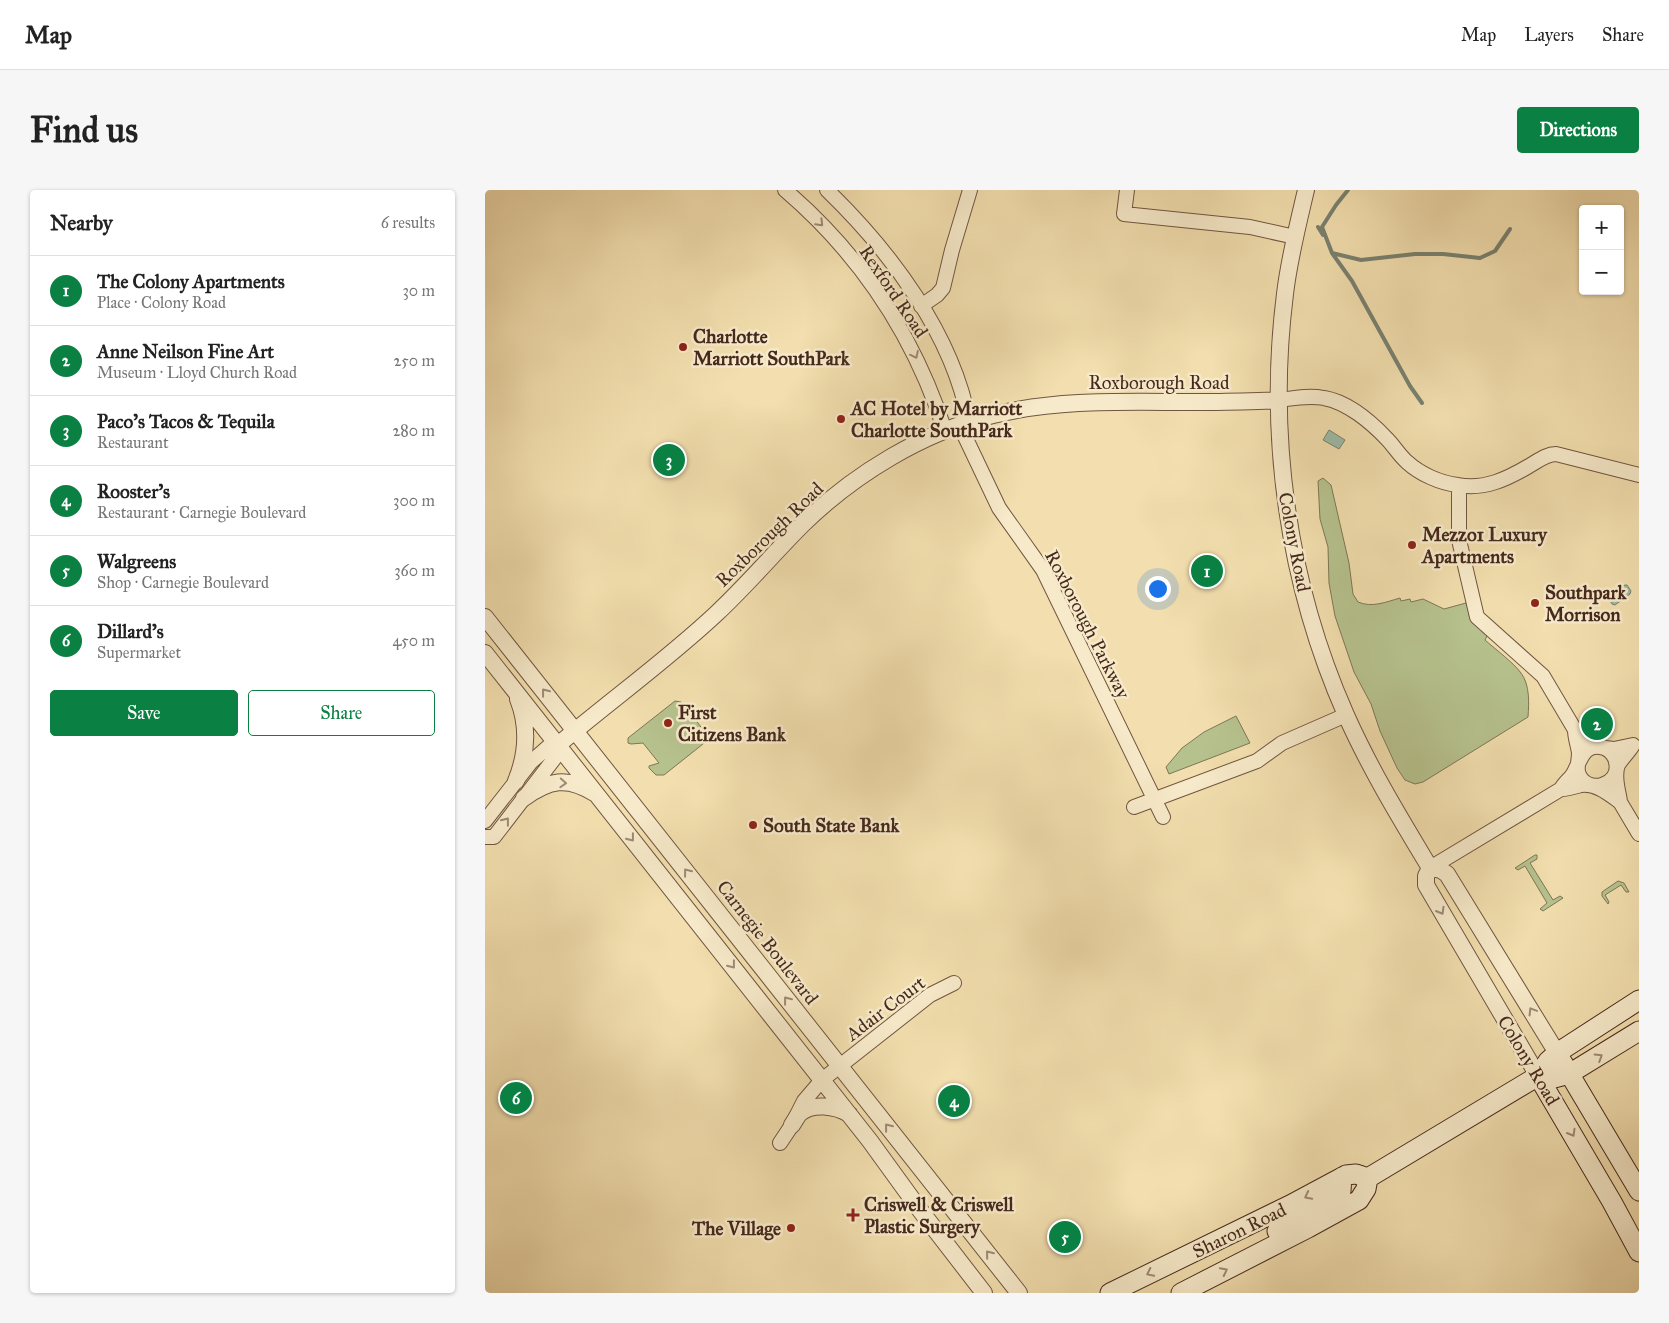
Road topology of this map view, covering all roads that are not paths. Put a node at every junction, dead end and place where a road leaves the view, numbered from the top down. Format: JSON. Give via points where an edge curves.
{"nodes":[{"id":1,"x":785,"y":190,"type":"edge"},
{"id":2,"x":827,"y":190,"type":"edge"},
{"id":3,"x":970,"y":190,"type":"edge"},
{"id":4,"x":1127,"y":190,"type":"edge"},
{"id":5,"x":1306,"y":190,"type":"edge"},
{"id":6,"x":1295,"y":237,"type":"junction"},
{"id":7,"x":921,"y":306,"type":"junction"},
{"id":8,"x":1279,"y":400,"type":"junction"},
{"id":9,"x":958,"y":426,"type":"junction"},
{"id":10,"x":1639,"y":475,"type":"edge"},
{"id":11,"x":1459,"y":486,"type":"junction"},
{"id":12,"x":485,"y":617,"type":"edge"},
{"id":13,"x":485,"y":653,"type":"edge"},
{"id":14,"x":513,"y":688,"type":"junction"},
{"id":15,"x":1346,"y":715,"type":"junction"},
{"id":16,"x":1575,"y":730,"type":"junction"},
{"id":17,"x":575,"y":731,"type":"junction"},
{"id":18,"x":1636,"y":744,"type":"edge"},
{"id":19,"x":558,"y":745,"type":"junction"},
{"id":20,"x":1601,"y":748,"type":"junction"},
{"id":21,"x":1578,"y":761,"type":"junction"},
{"id":22,"x":1617,"y":769,"type":"junction"},
{"id":23,"x":516,"y":781,"type":"junction"},
{"id":24,"x":1593,"y":786,"type":"junction"},
{"id":25,"x":1561,"y":789,"type":"junction"},
{"id":26,"x":524,"y":798,"type":"junction"},
{"id":27,"x":1155,"y":799,"type":"junction"},
{"id":28,"x":601,"y":800,"type":"junction"},
{"id":29,"x":1620,"y":802,"type":"junction"},
{"id":30,"x":1134,"y":807,"type":"dead end"},
{"id":31,"x":1163,"y":817,"type":"dead end"},
{"id":32,"x":485,"y":821,"type":"edge"},
{"id":33,"x":1639,"y":834,"type":"edge"},
{"id":34,"x":485,"y":837,"type":"edge"},
{"id":35,"x":1430,"y":868,"type":"junction"},
{"id":36,"x":954,"y":983,"type":"dead end"},
{"id":37,"x":1639,"y":1000,"type":"edge"},
{"id":38,"x":1639,"y":1031,"type":"edge"},
{"id":39,"x":1557,"y":1053,"type":"junction"},
{"id":40,"x":839,"y":1066,"type":"junction"},
{"id":41,"x":1569,"y":1074,"type":"junction"},
{"id":42,"x":1538,"y":1076,"type":"junction"},
{"id":43,"x":822,"y":1080,"type":"junction"},
{"id":44,"x":849,"y":1114,"type":"junction"},
{"id":45,"x":793,"y":1124,"type":"junction"},
{"id":46,"x":780,"y":1143,"type":"dead end"},
{"id":47,"x":1342,"y":1177,"type":"junction"},
{"id":48,"x":1368,"y":1178,"type":"junction"},
{"id":49,"x":1639,"y":1191,"type":"edge"},
{"id":50,"x":1639,"y":1252,"type":"edge"},
{"id":51,"x":1247,"y":1259,"type":"junction"},
{"id":52,"x":984,"y":1293,"type":"edge"},
{"id":53,"x":1019,"y":1293,"type":"edge"},
{"id":54,"x":1110,"y":1293,"type":"edge"},
{"id":55,"x":1181,"y":1293,"type":"edge"}],
"edges":[{"from":1,"to":9,"type":"street","name":"Rexford Road","one_way":true,"via":[[868,279],[903,331],[922,370]]},
{"from":2,"to":7,"type":"street","name":"Rexford Road","via":[[878,245]]},
{"from":3,"to":7,"type":"street","via":[[943,288]]},
{"from":4,"to":6,"type":"street","via":[[1124,214],[1250,228]]},
{"from":5,"to":6,"type":"street","name":"Colony Road"},
{"from":6,"to":8,"type":"street","name":"Colony Road","via":[[1285,294]]},
{"from":7,"to":9,"type":"street","name":"Rexford Road","via":[[949,357],[962,394]]},
{"from":8,"to":9,"type":"street","name":"Roxborough Road","via":[[1057,404],[994,414]]},
{"from":8,"to":11,"type":"street","via":[[1303,397],[1337,402],[1370,423],[1412,466],[1432,478]]},
{"from":8,"to":15,"type":"street","name":"Colony Road","via":[[1283,476],[1295,553],[1318,641]]},
{"from":9,"to":17,"type":"street","name":"Roxborough Road","via":[[897,454],[833,498],[679,648]]},
{"from":9,"to":27,"type":"street","name":"Roxborough Parkway","via":[[999,508],[1043,570]]},
{"from":10,"to":11,"type":"street","via":[[1556,454],[1547,455],[1504,480],[1486,485]]},
{"from":11,"to":16,"type":"street","via":[[1459,540],[1476,614],[1543,676]]},
{"from":17,"to":12,"type":"street","name":"Carnegie Boulevard","one_way":true},
{"from":13,"to":14,"type":"street"},
{"from":14,"to":19,"type":"street"},
{"from":14,"to":23,"type":"street","via":[[523,713],[526,740]]},
{"from":15,"to":27,"type":"street","via":[[1281,743],[1257,761]]},
{"from":15,"to":35,"type":"street","name":"Colony Road","via":[[1394,809]]},
{"from":16,"to":20,"type":"street"},
{"from":16,"to":21,"type":"street"},
{"from":17,"to":19,"type":"street","name":"Roxborough Road"},
{"from":40,"to":17,"type":"street","name":"Carnegie Boulevard","one_way":true},
{"from":18,"to":20,"type":"street"},
{"from":18,"to":22,"type":"street"},
{"from":19,"to":23,"type":"street","via":[[544,749]]},
{"from":19,"to":26,"type":"street","via":[[557,756]]},
{"from":19,"to":28,"type":"street"},
{"from":20,"to":21,"type":"street","via":[[1586,750]]},
{"from":20,"to":22,"type":"street","via":[[1613,754]]},
{"from":21,"to":24,"type":"street","via":[[1581,778]]},
{"from":21,"to":25,"type":"street"},
{"from":22,"to":24,"type":"street","via":[[1610,782]]},
{"from":22,"to":29,"type":"street"},
{"from":23,"to":32,"type":"street"},
{"from":24,"to":25,"type":"street"},
{"from":24,"to":29,"type":"street"},
{"from":25,"to":35,"type":"street"},
{"from":26,"to":28,"type":"street","one_way":true,"via":[[545,785],[560,782],[581,786]]},
{"from":34,"to":26,"type":"street","one_way":true,"via":[[494,837]]},
{"from":27,"to":30,"type":"street"},
{"from":27,"to":31,"type":"street","name":"Roxborough Parkway"},
{"from":28,"to":43,"type":"street","one_way":true},
{"from":29,"to":33,"type":"street"},
{"from":39,"to":35,"type":"street","name":"Colony Road","one_way":true,"via":[[1447,874]]},
{"from":35,"to":42,"type":"street","name":"Colony Road","one_way":true,"via":[[1426,885]]},
{"from":36,"to":40,"type":"street","name":"Adair Court","via":[[930,995]]},
{"from":37,"to":39,"type":"main road"},
{"from":41,"to":38,"type":"main road","one_way":true},
{"from":39,"to":41,"type":"main road","name":"Colony Road"},
{"from":39,"to":42,"type":"main road"},
{"from":40,"to":43,"type":"street","name":"Adair Court"},
{"from":53,"to":40,"type":"street","name":"Carnegie Boulevard","one_way":true},
{"from":41,"to":42,"type":"main road","via":[[1554,1078]]},
{"from":41,"to":49,"type":"main road","name":"Colony Road"},
{"from":42,"to":48,"type":"main road"},
{"from":42,"to":50,"type":"main road","name":"Colony Road","one_way":true},
{"from":43,"to":44,"type":"street"},
{"from":43,"to":45,"type":"street","name":"Adair Court","via":[[804,1101]]},
{"from":44,"to":45,"type":"street","via":[[834,1107],[811,1109],[799,1114]]},
{"from":44,"to":52,"type":"street"},
{"from":45,"to":46,"type":"street","name":"Adair Court"},
{"from":47,"to":48,"type":"main road","name":"Sharon Road","via":[[1353,1174]]},
{"from":47,"to":51,"type":"main road","via":[[1341,1192],[1337,1197],[1252,1246]]},
{"from":47,"to":54,"type":"main road","name":"Sharon Road","one_way":true},
{"from":48,"to":51,"type":"main road","name":"Sharon Road","via":[[1359,1200]]},
{"from":55,"to":51,"type":"main road","name":"Sharon Road","one_way":true}]}
